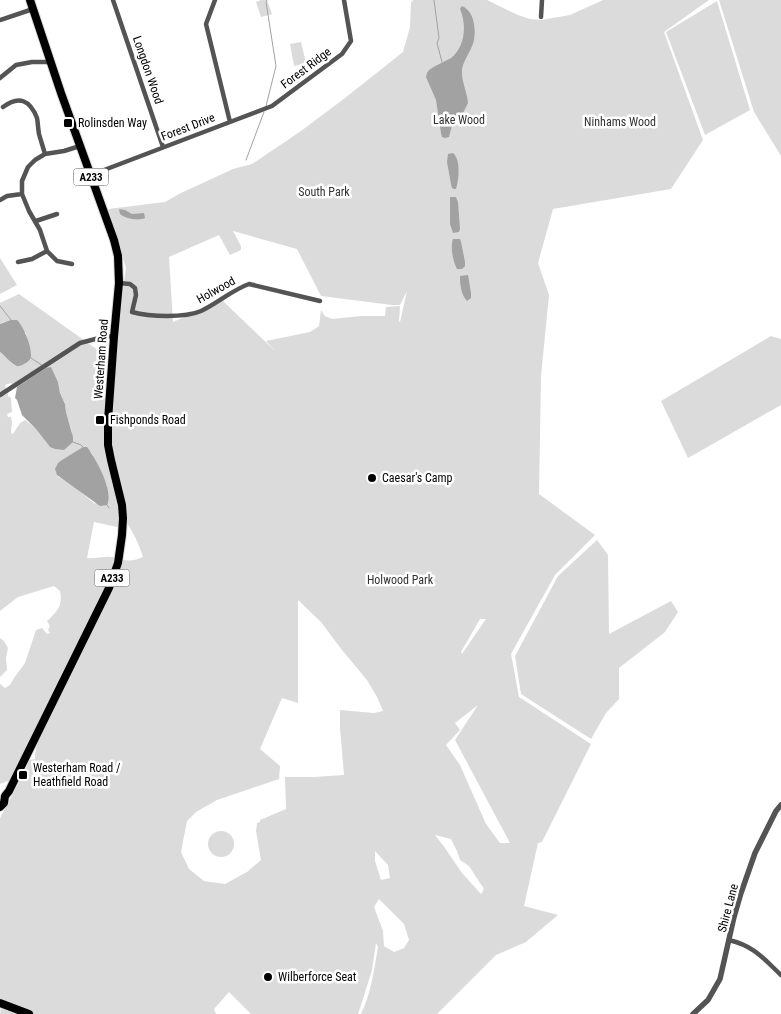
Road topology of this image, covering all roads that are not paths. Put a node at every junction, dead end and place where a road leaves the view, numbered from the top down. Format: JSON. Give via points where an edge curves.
{"nodes":[{"id":1,"x":30,"y":0,"type":"edge"},
{"id":2,"x":114,"y":0,"type":"edge"},
{"id":3,"x":215,"y":0,"type":"edge"},
{"id":4,"x":344,"y":0,"type":"edge"},
{"id":5,"x":542,"y":0,"type":"edge"},
{"id":6,"x":33,"y":9,"type":"junction"},
{"id":7,"x":541,"y":17,"type":"dead end"},
{"id":8,"x":0,"y":20,"type":"edge"},
{"id":9,"x":51,"y":62,"type":"junction"},
{"id":10,"x":0,"y":78,"type":"edge"},
{"id":11,"x":3,"y":107,"type":"dead end"},
{"id":12,"x":230,"y":122,"type":"junction"},
{"id":13,"x":80,"y":146,"type":"junction"},
{"id":14,"x":163,"y":147,"type":"junction"},
{"id":15,"x":44,"y":154,"type":"junction"},
{"id":16,"x":91,"y":175,"type":"junction"},
{"id":17,"x":22,"y":194,"type":"junction"},
{"id":18,"x":0,"y":200,"type":"edge"},
{"id":19,"x":57,"y":214,"type":"dead end"},
{"id":20,"x":36,"y":221,"type":"junction"},
{"id":21,"x":47,"y":251,"type":"junction"},
{"id":22,"x":18,"y":262,"type":"dead end"},
{"id":23,"x":72,"y":264,"type":"dead end"},
{"id":24,"x":119,"y":283,"type":"junction"},
{"id":25,"x":320,"y":301,"type":"dead end"},
{"id":26,"x":114,"y":337,"type":"junction"},
{"id":27,"x":0,"y":395,"type":"edge"},
{"id":28,"x":2,"y":795,"type":"edge"},
{"id":29,"x":781,"y":805,"type":"edge"},
{"id":30,"x":0,"y":807,"type":"edge"},
{"id":31,"x":730,"y":940,"type":"junction"},
{"id":32,"x":781,"y":975,"type":"edge"},
{"id":33,"x":0,"y":1003,"type":"edge"},
{"id":34,"x":29,"y":1014,"type":"edge"},
{"id":35,"x":693,"y":1014,"type":"edge"}],
"edges":[{"from":1,"to":6,"type":"main road","name":"Westerham Road","number":"A233"},
{"from":2,"to":14,"type":"street","name":"Longdon Wood"},
{"from":3,"to":12,"type":"street","name":"Forest Drive","via":[[206,24]]},
{"from":4,"to":12,"type":"street","name":"Forest Ridge","via":[[351,41],[342,54],[272,106]]},
{"from":5,"to":7,"type":"street"},
{"from":6,"to":8,"type":"street"},
{"from":6,"to":9,"type":"main road","name":"Westerham Road","number":"A233"},
{"from":9,"to":10,"type":"street","via":[[16,65]]},
{"from":9,"to":13,"type":"main road","name":"Westerham Road","number":"A233"},
{"from":11,"to":15,"type":"street","via":[[18,100],[29,105],[38,121]]},
{"from":12,"to":14,"type":"street","name":"Forest Drive"},
{"from":13,"to":15,"type":"street"},
{"from":13,"to":16,"type":"main road","name":"Westerham Road","number":"A233"},
{"from":14,"to":16,"type":"street","name":"Forest Drive"},
{"from":15,"to":17,"type":"street","via":[[28,167],[22,181]]},
{"from":16,"to":24,"type":"main road","name":"Westerham Road","number":"A233","via":[[114,240]]},
{"from":17,"to":18,"type":"street"},
{"from":17,"to":20,"type":"street"},
{"from":19,"to":20,"type":"street"},
{"from":20,"to":21,"type":"street"},
{"from":21,"to":22,"type":"street"},
{"from":21,"to":23,"type":"street","via":[[57,260]]},
{"from":24,"to":25,"type":"street","name":"Holwood","via":[[135,288],[132,312],[140,314],[188,315],[249,284]]},
{"from":24,"to":26,"type":"main road","name":"Westerham Road","number":"A233"},
{"from":26,"to":27,"type":"street","via":[[80,343]]},
{"from":26,"to":28,"type":"main road","name":"Westerham Road","number":"A233","via":[[108,445],[122,512],[118,563],[109,588],[10,791]]},
{"from":28,"to":30,"type":"main road","name":"Westerham Road","number":"A233","via":[[4,803]]},
{"from":29,"to":31,"type":"street","name":"Shire Lane","via":[[755,853],[734,917]]},
{"from":31,"to":32,"type":"street","via":[[746,945]]},
{"from":31,"to":35,"type":"street","name":"Shire Lane","via":[[717,986]]},
{"from":33,"to":34,"type":"main road"}]}
